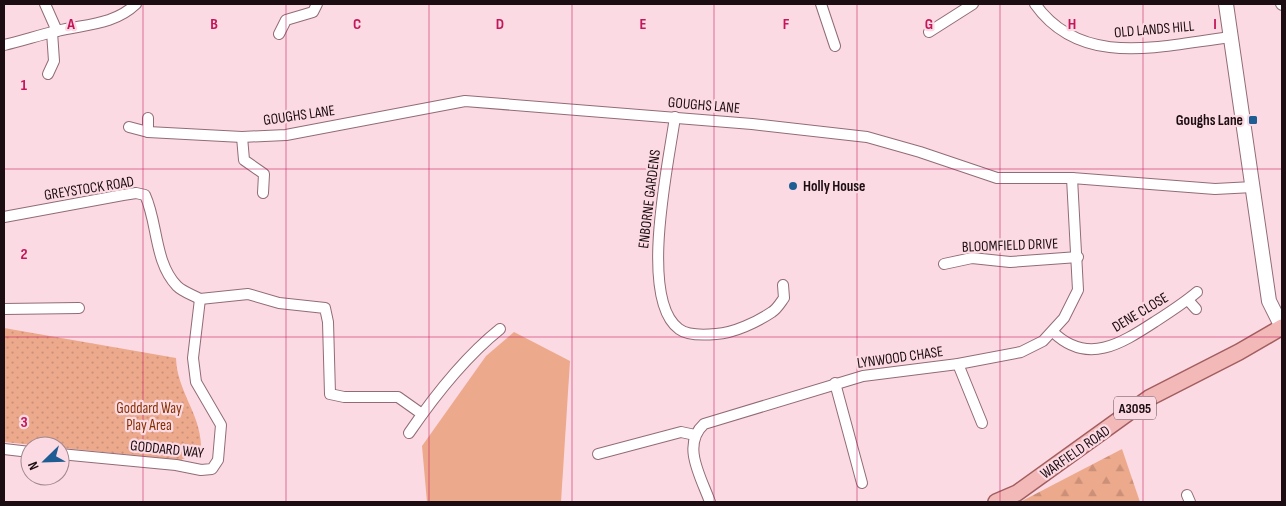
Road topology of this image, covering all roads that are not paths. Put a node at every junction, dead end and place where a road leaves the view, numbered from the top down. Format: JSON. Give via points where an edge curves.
{"nodes":[{"id":1,"x":45,"y":4,"type":"edge"},
{"id":2,"x":136,"y":4,"type":"edge"},
{"id":3,"x":317,"y":4,"type":"edge"},
{"id":4,"x":822,"y":4,"type":"edge"},
{"id":5,"x":973,"y":4,"type":"edge"},
{"id":6,"x":1035,"y":4,"type":"edge"},
{"id":7,"x":1226,"y":4,"type":"edge"},
{"id":8,"x":55,"y":32,"type":"junction"},
{"id":9,"x":929,"y":32,"type":"dead end"},
{"id":10,"x":279,"y":34,"type":"dead end"},
{"id":11,"x":1231,"y":37,"type":"junction"},
{"id":12,"x":4,"y":44,"type":"edge"},
{"id":13,"x":835,"y":46,"type":"dead end"},
{"id":14,"x":48,"y":74,"type":"dead end"},
{"id":15,"x":148,"y":118,"type":"dead end"},
{"id":16,"x":675,"y":118,"type":"junction"},
{"id":17,"x":129,"y":127,"type":"dead end"},
{"id":18,"x":148,"y":132,"type":"junction"},
{"id":19,"x":242,"y":137,"type":"junction"},
{"id":20,"x":1072,"y":178,"type":"junction"},
{"id":21,"x":1253,"y":188,"type":"junction"},
{"id":22,"x":263,"y":193,"type":"dead end"},
{"id":23,"x":4,"y":217,"type":"edge"},
{"id":24,"x":1078,"y":257,"type":"junction"},
{"id":25,"x":944,"y":264,"type":"dead end"},
{"id":26,"x":783,"y":285,"type":"dead end"},
{"id":27,"x":1197,"y":292,"type":"dead end"},
{"id":28,"x":200,"y":299,"type":"junction"},
{"id":29,"x":1188,"y":300,"type":"junction"},
{"id":30,"x":79,"y":308,"type":"dead end"},
{"id":31,"x":4,"y":309,"type":"edge"},
{"id":32,"x":1196,"y":309,"type":"dead end"},
{"id":33,"x":1282,"y":327,"type":"edge"},
{"id":34,"x":500,"y":329,"type":"dead end"},
{"id":35,"x":1053,"y":332,"type":"junction"},
{"id":36,"x":958,"y":364,"type":"junction"},
{"id":37,"x":835,"y":383,"type":"junction"},
{"id":38,"x":422,"y":414,"type":"junction"},
{"id":39,"x":982,"y":422,"type":"dead end"},
{"id":40,"x":409,"y":433,"type":"dead end"},
{"id":41,"x":695,"y":435,"type":"junction"},
{"id":42,"x":4,"y":449,"type":"edge"},
{"id":43,"x":20,"y":451,"type":"edge"},
{"id":44,"x":598,"y":454,"type":"dead end"},
{"id":45,"x":70,"y":455,"type":"edge"},
{"id":46,"x":862,"y":483,"type":"dead end"},
{"id":47,"x":710,"y":502,"type":"edge"},
{"id":48,"x":996,"y":502,"type":"edge"}],
"edges":[{"from":1,"to":8,"type":"street"},
{"from":2,"to":8,"type":"street","via":[[108,22]]},
{"from":3,"to":10,"type":"street","via":[[313,12],[286,20]]},
{"from":4,"to":13,"type":"street"},
{"from":5,"to":9,"type":"street"},
{"from":6,"to":11,"type":"street","name":"OLD LANDS HILL","via":[[1055,26],[1077,39],[1105,48],[1127,49]]},
{"from":7,"to":11,"type":"street"},
{"from":8,"to":12,"type":"street"},
{"from":8,"to":14,"type":"street","via":[[54,62]]},
{"from":11,"to":21,"type":"street"},
{"from":15,"to":18,"type":"street"},
{"from":16,"to":19,"type":"street","name":"GOUGHS LANE","via":[[465,101],[286,135]]},
{"from":16,"to":20,"type":"street","name":"GOUGHS LANE","via":[[866,137],[997,178]]},
{"from":16,"to":26,"type":"street","name":"ENBORNE GARDENS","via":[[658,234],[657,271],[667,312],[679,329],[697,335],[718,334],[774,312],[784,298]]},
{"from":17,"to":18,"type":"street","name":"GOUGHS LANE"},
{"from":18,"to":19,"type":"street","name":"GOUGHS LANE"},
{"from":19,"to":22,"type":"street","via":[[244,160],[264,174]]},
{"from":20,"to":21,"type":"street","name":"GOUGHS LANE","via":[[1215,189]]},
{"from":20,"to":24,"type":"street","name":"LYNWOOD CHASE"},
{"from":21,"to":33,"type":"street","via":[[1269,301]]},
{"from":23,"to":28,"type":"street","name":"GREYSTOCK ROAD","via":[[123,195],[145,195],[168,275],[178,287]]},
{"from":24,"to":25,"type":"street","name":"BLOOMFIELD DRIVE","via":[[1010,262],[972,258]]},
{"from":24,"to":35,"type":"street","name":"LYNWOOD CHASE","via":[[1078,290]]},
{"from":27,"to":29,"type":"street","name":"DENE CLOSE"},
{"from":28,"to":38,"type":"street","via":[[248,294],[280,303],[325,308],[330,394],[398,397]]},
{"from":28,"to":45,"type":"street","name":"GODDARD WAY","via":[[193,358],[196,382],[221,425],[218,460],[212,468],[201,470]]},
{"from":29,"to":32,"type":"street","name":"DENE CLOSE"},
{"from":29,"to":35,"type":"street","name":"DENE CLOSE","via":[[1126,341],[1100,350],[1078,348]]},
{"from":30,"to":31,"type":"street"},
{"from":33,"to":48,"type":"main road","name":"WARFIELD ROAD","number":"A3095","via":[[1149,398],[1017,493]]},
{"from":34,"to":38,"type":"street","via":[[477,347]]},
{"from":35,"to":36,"type":"street","name":"LYNWOOD CHASE","via":[[1021,352]]},
{"from":36,"to":37,"type":"street","name":"LYNWOOD CHASE"},
{"from":36,"to":39,"type":"street"},
{"from":37,"to":41,"type":"street","name":"LYNWOOD CHASE","via":[[704,424]]},
{"from":37,"to":46,"type":"street"},
{"from":38,"to":40,"type":"street"},
{"from":41,"to":44,"type":"street","via":[[681,432]]},
{"from":41,"to":47,"type":"street","via":[[692,448]]},
{"from":42,"to":43,"type":"street"}]}
